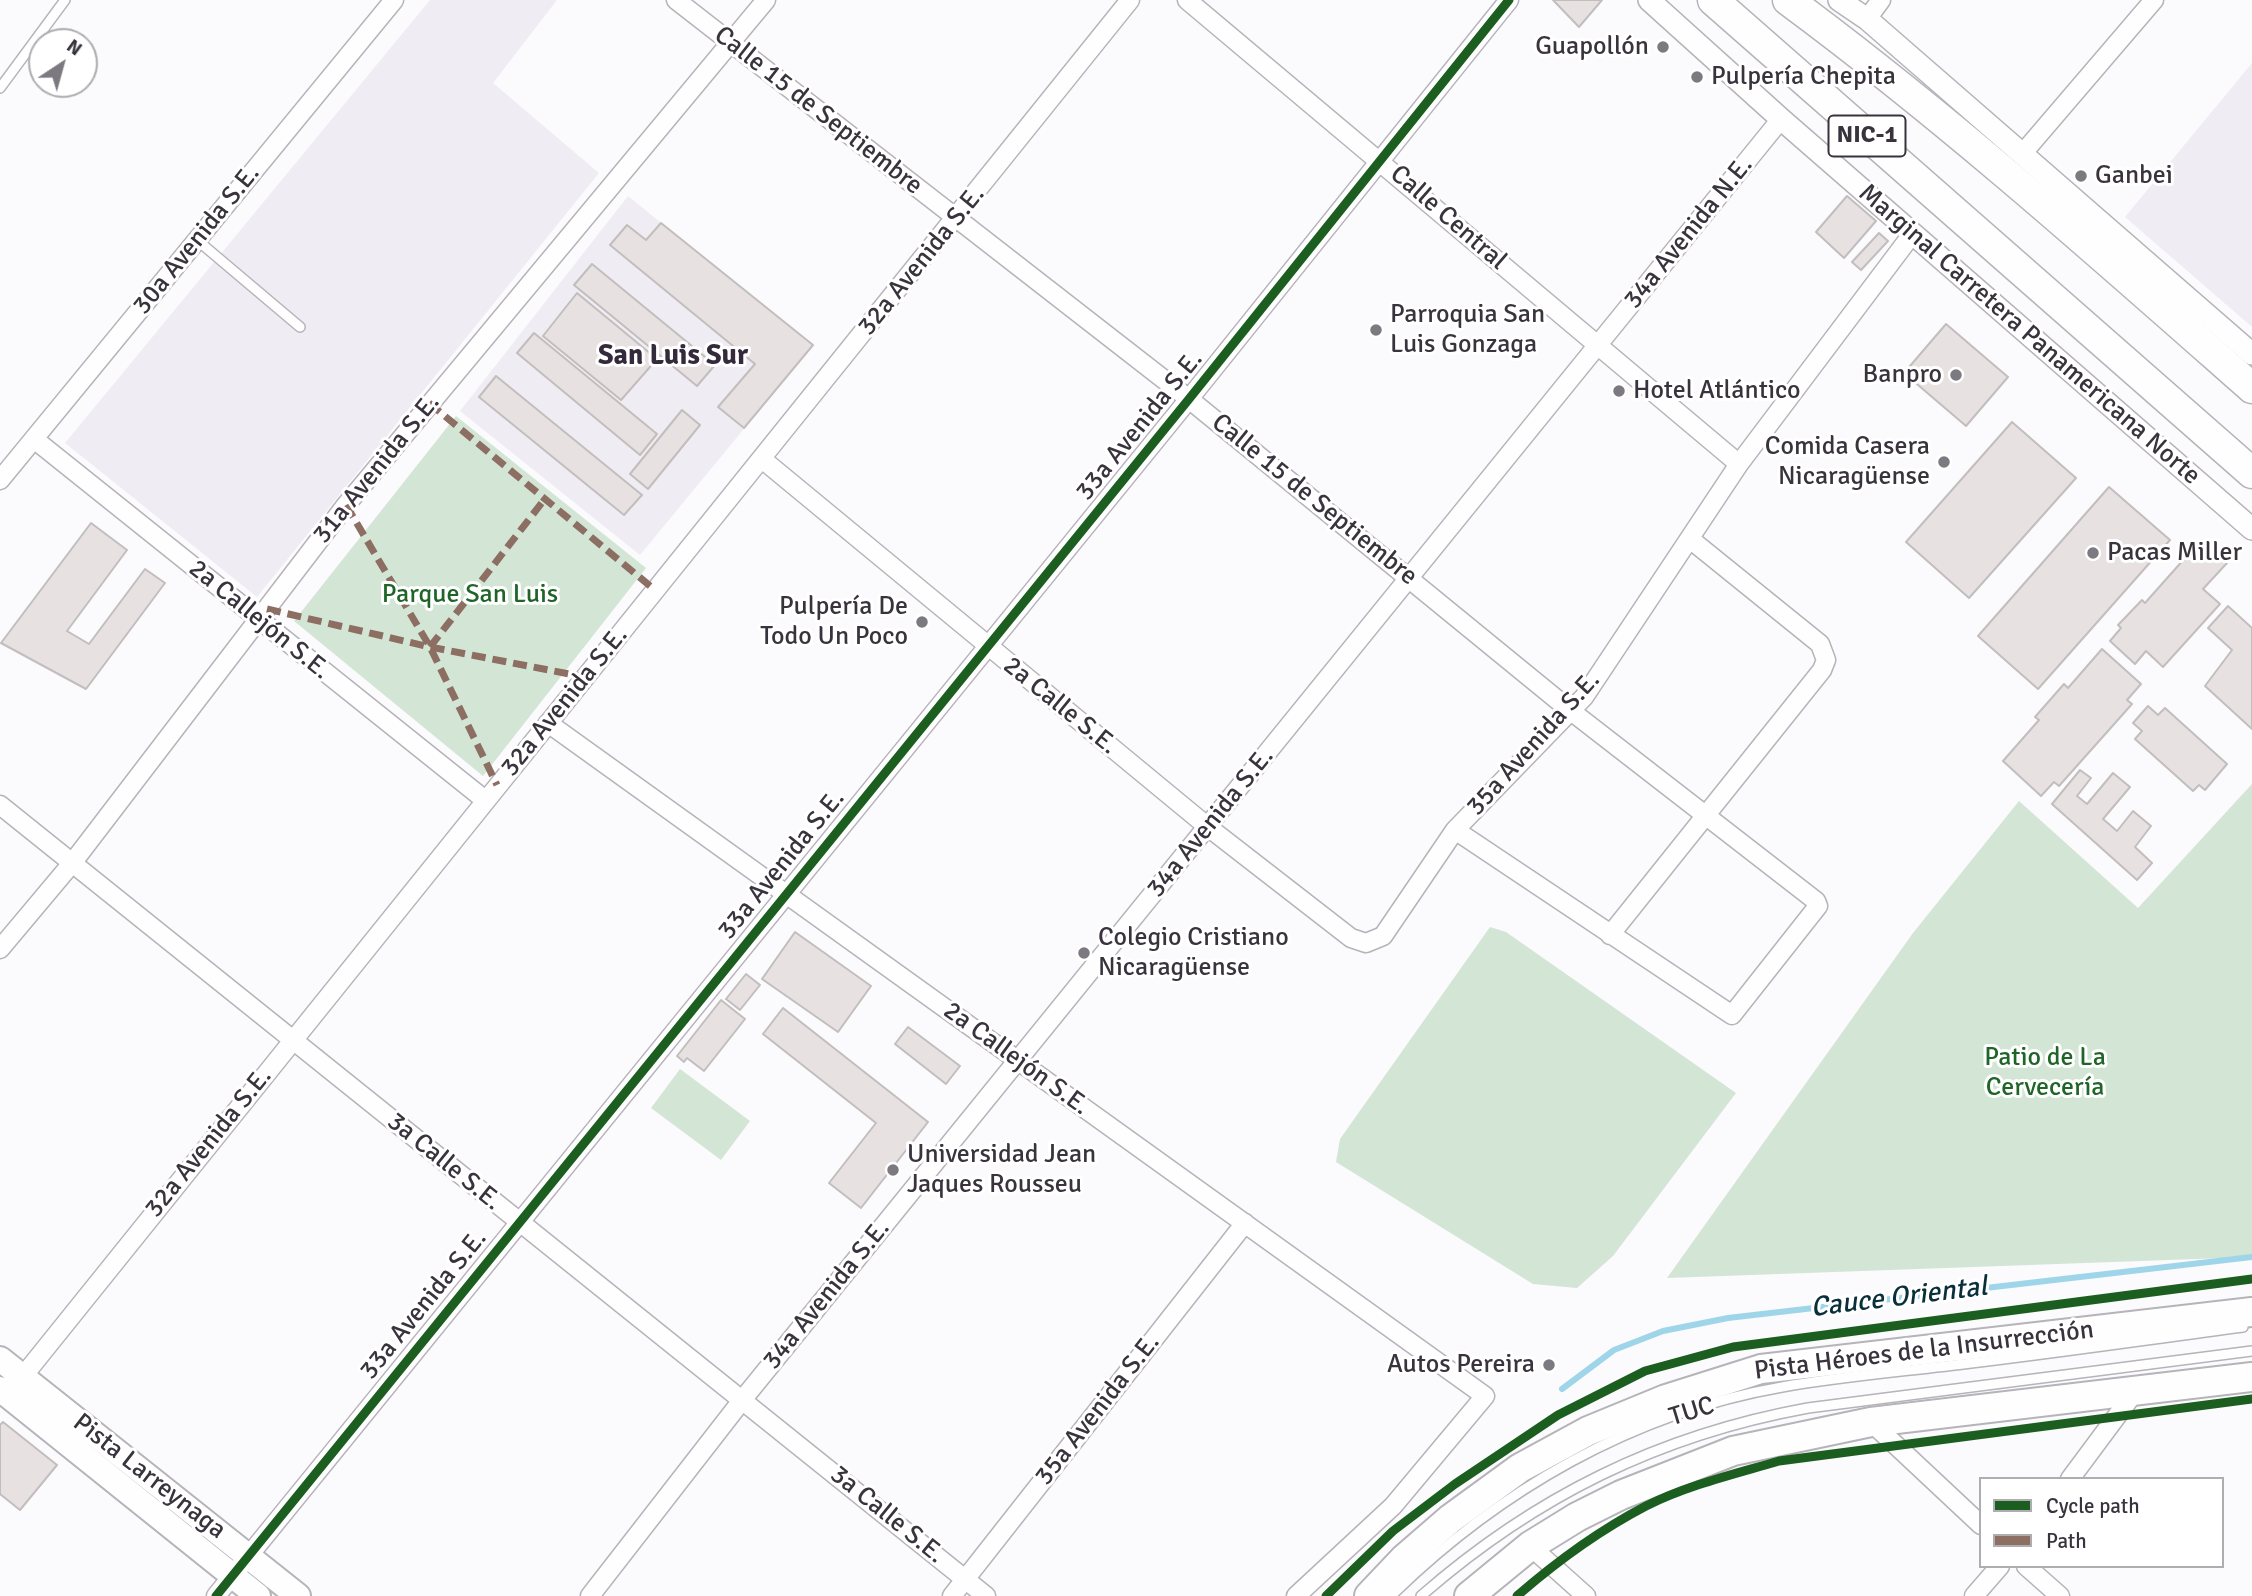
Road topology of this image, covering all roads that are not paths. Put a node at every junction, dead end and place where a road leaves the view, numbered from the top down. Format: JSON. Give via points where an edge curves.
{"nodes":[{"id":1,"x":65,"y":0,"type":"edge"},
{"id":2,"x":394,"y":0,"type":"edge"},
{"id":3,"x":676,"y":0,"type":"edge"},
{"id":4,"x":766,"y":0,"type":"edge"},
{"id":5,"x":1130,"y":0,"type":"edge"},
{"id":6,"x":1187,"y":0,"type":"edge"},
{"id":7,"x":1508,"y":0,"type":"edge"},
{"id":8,"x":1649,"y":0,"type":"edge"},
{"id":9,"x":1713,"y":0,"type":"edge"},
{"id":10,"x":1788,"y":0,"type":"edge"},
{"id":11,"x":1839,"y":0,"type":"edge"},
{"id":12,"x":1881,"y":0,"type":"edge"},
{"id":13,"x":2154,"y":0,"type":"edge"},
{"id":14,"x":1867,"y":19,"type":"junction"},
{"id":15,"x":731,"y":44,"type":"junction"},
{"id":16,"x":0,"y":88,"type":"edge"},
{"id":17,"x":1781,"y":119,"type":"junction"},
{"id":18,"x":2022,"y":153,"type":"junction"},
{"id":19,"x":1380,"y":160,"type":"junction"},
{"id":20,"x":956,"y":219,"type":"junction"},
{"id":21,"x":1913,"y":233,"type":"junction"},
{"id":22,"x":197,"y":240,"type":"junction"},
{"id":23,"x":300,"y":327,"type":"dead end"},
{"id":24,"x":1598,"y":347,"type":"junction"},
{"id":25,"x":2252,"y":354,"type":"edge"},
{"id":26,"x":2252,"y":388,"type":"edge"},
{"id":27,"x":1189,"y":399,"type":"junction"},
{"id":28,"x":34,"y":439,"type":"junction"},
{"id":29,"x":762,"y":459,"type":"junction"},
{"id":30,"x":1739,"y":464,"type":"junction"},
{"id":31,"x":2252,"y":473,"type":"edge"},
{"id":32,"x":0,"y":480,"type":"edge"},
{"id":33,"x":2252,"y":529,"type":"edge"},
{"id":34,"x":1690,"y":540,"type":"junction"},
{"id":35,"x":1410,"y":578,"type":"junction"},
{"id":36,"x":258,"y":620,"type":"junction"},
{"id":37,"x":987,"y":647,"type":"junction"},
{"id":38,"x":1571,"y":711,"type":"junction"},
{"id":39,"x":548,"y":723,"type":"junction"},
{"id":40,"x":485,"y":800,"type":"junction"},
{"id":41,"x":0,"y":805,"type":"edge"},
{"id":42,"x":1704,"y":814,"type":"junction"},
{"id":43,"x":1208,"y":827,"type":"junction"},
{"id":44,"x":1455,"y":830,"type":"junction"},
{"id":45,"x":73,"y":862,"type":"junction"},
{"id":46,"x":786,"y":894,"type":"junction"},
{"id":47,"x":1610,"y":935,"type":"junction"},
{"id":48,"x":1366,"y":943,"type":"joint"},
{"id":49,"x":0,"y":949,"type":"edge"},
{"id":50,"x":292,"y":1039,"type":"junction"},
{"id":51,"x":1018,"y":1060,"type":"junction"},
{"id":52,"x":518,"y":1222,"type":"junction"},
{"id":53,"x":1245,"y":1223,"type":"junction"},
{"id":54,"x":2252,"y":1312,"type":"edge"},
{"id":55,"x":2252,"y":1326,"type":"edge"},
{"id":56,"x":2252,"y":1351,"type":"edge"},
{"id":57,"x":0,"y":1359,"type":"edge"},
{"id":58,"x":2252,"y":1377,"type":"edge"},
{"id":59,"x":7,"y":1391,"type":"edge"},
{"id":60,"x":2134,"y":1393,"type":"junction"},
{"id":61,"x":743,"y":1399,"type":"junction"},
{"id":62,"x":1871,"y":1422,"type":"junction"},
{"id":63,"x":2071,"y":1477,"type":"edge"},
{"id":64,"x":1979,"y":1523,"type":"edge"},
{"id":65,"x":1530,"y":1546,"type":"junction"},
{"id":66,"x":249,"y":1557,"type":"junction"},
{"id":67,"x":1998,"y":1568,"type":"edge"},
{"id":68,"x":2028,"y":1568,"type":"edge"},
{"id":69,"x":233,"y":1576,"type":"junction"},
{"id":70,"x":965,"y":1579,"type":"junction"},
{"id":71,"x":216,"y":1596,"type":"edge"},
{"id":72,"x":258,"y":1596,"type":"edge"},
{"id":73,"x":298,"y":1596,"type":"edge"},
{"id":74,"x":590,"y":1596,"type":"edge"},
{"id":75,"x":952,"y":1596,"type":"edge"},
{"id":76,"x":986,"y":1596,"type":"edge"},
{"id":77,"x":1296,"y":1596,"type":"edge"},
{"id":78,"x":1369,"y":1596,"type":"edge"},
{"id":79,"x":1391,"y":1596,"type":"edge"},
{"id":80,"x":1421,"y":1596,"type":"edge"},
{"id":81,"x":1469,"y":1596,"type":"edge"},
{"id":82,"x":1587,"y":1596,"type":"edge"},
{"id":83,"x":1974,"y":1596,"type":"edge"},
{"id":84,"x":2060,"y":1596,"type":"edge"}],
"edges":[{"from":1,"to":16,"type":"lane"},
{"from":2,"to":22,"type":"street","name":"30a Avenida S.E."},
{"from":3,"to":15,"type":"street","name":"Calle 15 de Septiembre"},
{"from":4,"to":15,"type":"street","name":"31a Avenida S.E."},
{"from":5,"to":20,"type":"street","name":"32a Avenida S.E."},
{"from":6,"to":19,"type":"street","name":"Calle Central"},
{"from":7,"to":19,"type":"street","name":"33a Avenida S.E."},
{"from":8,"to":17,"type":"street","name":"Marginal Carretera Panamericana Norte"},
{"from":9,"to":31,"type":"highway","number":"NIC-1"},
{"from":10,"to":26,"type":"highway","number":"NIC-1","via":[[1854,49],[2063,223]]},
{"from":11,"to":14,"type":"street"},
{"from":12,"to":14,"type":"street"},
{"from":13,"to":18,"type":"street"},
{"from":14,"to":18,"type":"street"},
{"from":15,"to":20,"type":"street","name":"Calle 15 de Septiembre"},
{"from":15,"to":36,"type":"street","name":"31a Avenida S.E.","via":[[387,454]]},
{"from":17,"to":21,"type":"street","name":"Marginal Carretera Panamericana Norte"},
{"from":17,"to":24,"type":"street","name":"34a Avenida N.E."},
{"from":18,"to":25,"type":"street"},
{"from":19,"to":24,"type":"street","name":"Calle Central"},
{"from":19,"to":27,"type":"street","name":"33a Avenida S.E."},
{"from":20,"to":27,"type":"street","name":"Calle 15 de Septiembre"},
{"from":20,"to":29,"type":"street","name":"32a Avenida S.E."},
{"from":21,"to":30,"type":"street","name":"35a Avenida S.E."},
{"from":21,"to":33,"type":"street","name":"Marginal Carretera Panamericana Norte"},
{"from":22,"to":23,"type":"lane"},
{"from":22,"to":28,"type":"street","name":"30a Avenida S.E."},
{"from":24,"to":30,"type":"street","name":"Calle Central"},
{"from":24,"to":35,"type":"street","name":"34a Avenida S.E."},
{"from":27,"to":35,"type":"street","name":"Calle 15 de Septiembre"},
{"from":27,"to":37,"type":"street","name":"33a Avenida S.E."},
{"from":28,"to":32,"type":"street","name":"30a Avenida S.E."},
{"from":28,"to":36,"type":"street","name":"2a Callejón S.E."},
{"from":29,"to":37,"type":"street","name":"2a Calle S.E."},
{"from":29,"to":39,"type":"street","name":"32a Avenida S.E."},
{"from":30,"to":34,"type":"street","name":"35a Avenida S.E."},
{"from":34,"to":38,"type":"street","name":"35a Avenida S.E."},
{"from":34,"to":42,"type":"street","via":[[1820,645],[1826,660]]},
{"from":35,"to":38,"type":"street","name":"Calle 15 de Septiembre"},
{"from":35,"to":43,"type":"street","name":"34a Avenida S.E."},
{"from":36,"to":40,"type":"street","name":"2a Callejón S.E."},
{"from":36,"to":45,"type":"street","name":"31a Avenida S.E."},
{"from":37,"to":43,"type":"street","name":"2a Calle S.E."},
{"from":37,"to":46,"type":"street","name":"33a Avenida S.E."},
{"from":38,"to":42,"type":"street","name":"Calle 15 de Septiembre"},
{"from":38,"to":44,"type":"street","name":"35a Avenida S.E."},
{"from":39,"to":40,"type":"street","name":"32a Avenida S.E."},
{"from":39,"to":46,"type":"street","name":"2a Callejón S.E."},
{"from":40,"to":50,"type":"street","name":"32a Avenida S.E."},
{"from":41,"to":45,"type":"street","name":"3a Calle S.E."},
{"from":42,"to":47,"type":"street"},
{"from":42,"to":47,"type":"street","name":"Calle 15 de Septiembre","via":[[1816,901],[1816,911],[1732,1014]]},
{"from":43,"to":48,"type":"street","name":"2a Calle S.E.","via":[[1351,938]]},
{"from":43,"to":51,"type":"street","name":"34a Avenida S.E."},
{"from":44,"to":47,"type":"street"},
{"from":44,"to":48,"type":"street","name":"35a Avenida S.E.","via":[[1383,936]]},
{"from":45,"to":49,"type":"street","name":"31a Avenida S.E."},
{"from":45,"to":50,"type":"street","name":"3a Calle S.E."},
{"from":46,"to":51,"type":"street","name":"2a Callejón S.E."},
{"from":46,"to":52,"type":"street","name":"33a Avenida S.E."},
{"from":50,"to":52,"type":"street","name":"3a Calle S.E."},
{"from":50,"to":59,"type":"street","name":"32a Avenida S.E."},
{"from":51,"to":53,"type":"street","name":"2a Callejón S.E."},
{"from":51,"to":61,"type":"street","name":"34a Avenida S.E."},
{"from":52,"to":61,"type":"street","name":"3a Calle S.E."},
{"from":52,"to":66,"type":"street","name":"33a Avenida S.E."},
{"from":53,"to":70,"type":"street","name":"35a Avenida S.E."},
{"from":53,"to":77,"type":"street","name":"2a Callejón S.E.","via":[[1485,1396],[1393,1506]]},
{"from":54,"to":78,"type":"main road","name":"Pista Héroes de la Insurrección","via":[[1761,1369],[1666,1399],[1588,1431],[1520,1468],[1441,1527]]},
{"from":55,"to":79,"type":"lane","name":"TUC","via":[[1780,1387],[1666,1419],[1587,1453],[1520,1490],[1458,1533]]},
{"from":56,"to":80,"type":"lane","name":"TUC","via":[[1808,1408],[1708,1431],[1597,1475],[1497,1534]]},
{"from":57,"to":59,"type":"main road","name":"Pista Larreynaga"},
{"from":58,"to":60,"type":"main road"},
{"from":59,"to":66,"type":"main road","name":"Pista Larreynaga"},
{"from":59,"to":69,"type":"main road","name":"Pista Larreynaga"},
{"from":60,"to":62,"type":"main road"},
{"from":60,"to":63,"type":"street"},
{"from":61,"to":70,"type":"street","name":"3a Calle S.E."},
{"from":61,"to":74,"type":"street","name":"34a Avenida S.E."},
{"from":62,"to":64,"type":"street"},
{"from":62,"to":65,"type":"main road","via":[[1720,1455],[1621,1495]]},
{"from":65,"to":81,"type":"main road"},
{"from":65,"to":82,"type":"street"},
{"from":66,"to":69,"type":"street","name":"33a Avenida S.E."},
{"from":66,"to":73,"type":"main road","name":"Pista Larreynaga"},
{"from":67,"to":83,"type":"street"},
{"from":68,"to":84,"type":"street"},
{"from":69,"to":71,"type":"street","name":"33a Avenida S.E."},
{"from":69,"to":72,"type":"main road","name":"Pista Larreynaga"},
{"from":70,"to":75,"type":"street","name":"35a Avenida S.E."},
{"from":70,"to":76,"type":"street","name":"3a Calle S.E."}]}
